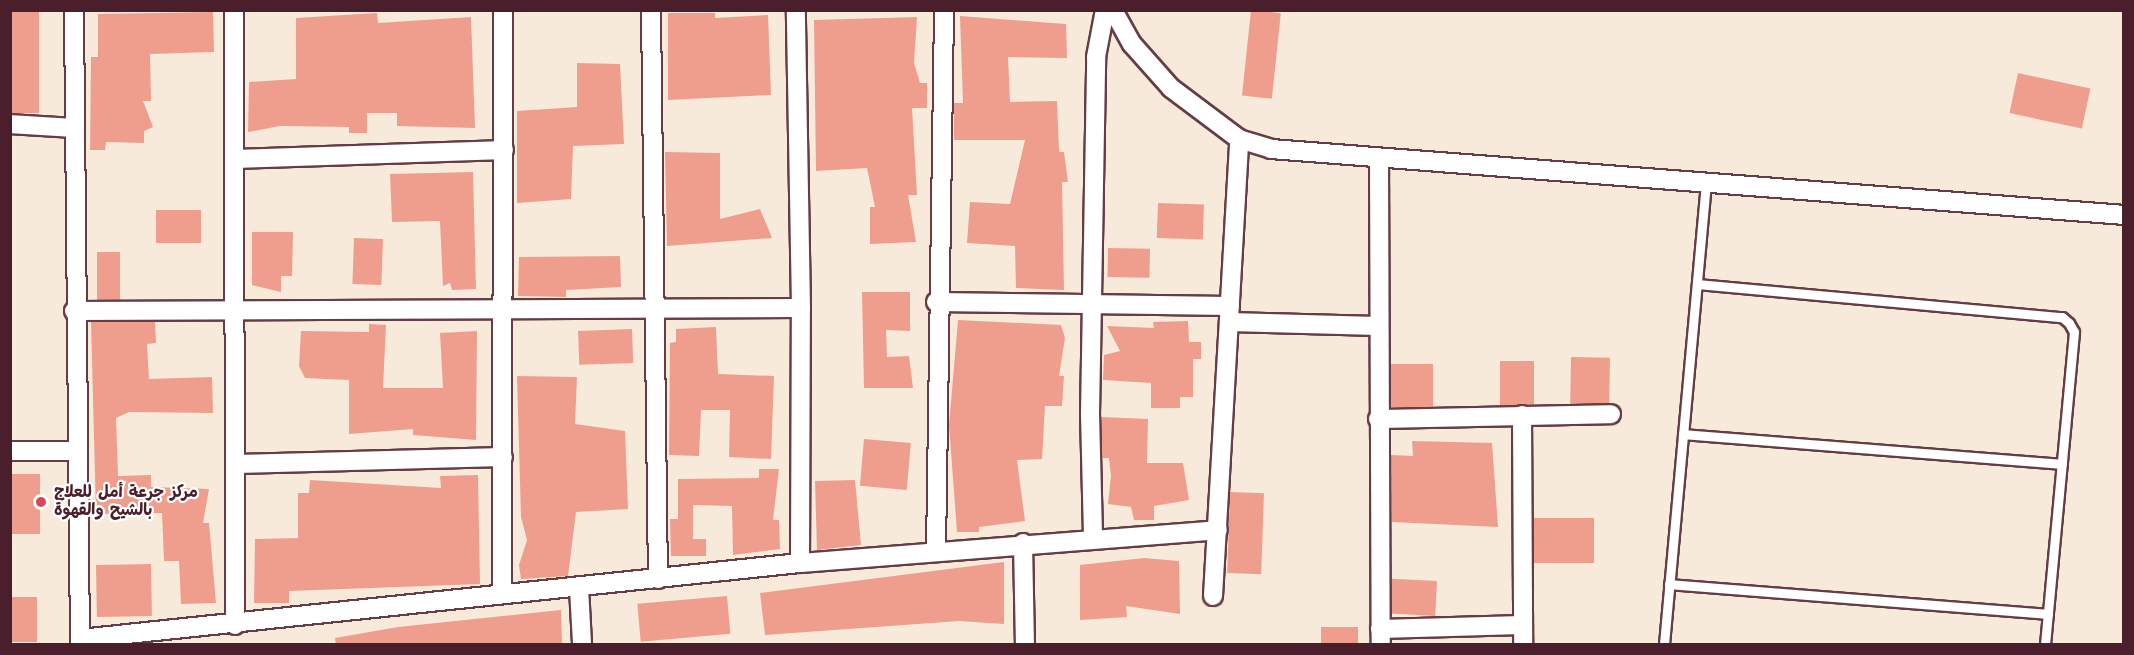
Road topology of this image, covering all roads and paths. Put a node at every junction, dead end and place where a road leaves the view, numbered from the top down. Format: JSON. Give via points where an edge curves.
{"nodes":[{"id":1,"x":74,"y":10,"type":"edge"},
{"id":2,"x":234,"y":10,"type":"edge"},
{"id":3,"x":504,"y":10,"type":"edge"},
{"id":4,"x":651,"y":10,"type":"edge"},
{"id":5,"x":796,"y":10,"type":"edge"},
{"id":6,"x":944,"y":10,"type":"edge"},
{"id":7,"x":1105,"y":10,"type":"edge"},
{"id":8,"x":1113,"y":10,"type":"edge"},
{"id":9,"x":10,"y":124,"type":"edge"},
{"id":10,"x":73,"y":128,"type":"junction"},
{"id":11,"x":1239,"y":139,"type":"junction"},
{"id":12,"x":504,"y":150,"type":"junction"},
{"id":13,"x":1379,"y":158,"type":"junction"},
{"id":14,"x":236,"y":159,"type":"junction"},
{"id":15,"x":1706,"y":184,"type":"junction"},
{"id":16,"x":2124,"y":215,"type":"edge"},
{"id":17,"x":1697,"y":284,"type":"junction"},
{"id":18,"x":936,"y":302,"type":"junction"},
{"id":19,"x":1092,"y":302,"type":"junction"},
{"id":20,"x":504,"y":308,"type":"junction"},
{"id":21,"x":654,"y":308,"type":"junction"},
{"id":22,"x":801,"y":308,"type":"junction"},
{"id":23,"x":74,"y":311,"type":"junction"},
{"id":24,"x":238,"y":312,"type":"junction"},
{"id":25,"x":1229,"y":314,"type":"junction"},
{"id":26,"x":1378,"y":326,"type":"junction"},
{"id":27,"x":1611,"y":414,"type":"dead end"},
{"id":28,"x":1522,"y":415,"type":"junction"},
{"id":29,"x":1378,"y":419,"type":"junction"},
{"id":30,"x":1683,"y":434,"type":"junction"},
{"id":31,"x":10,"y":451,"type":"edge"},
{"id":32,"x":75,"y":451,"type":"junction"},
{"id":33,"x":504,"y":456,"type":"junction"},
{"id":34,"x":237,"y":464,"type":"junction"},
{"id":35,"x":2062,"y":464,"type":"junction"},
{"id":36,"x":1218,"y":530,"type":"junction"},
{"id":37,"x":1094,"y":536,"type":"junction"},
{"id":38,"x":1023,"y":543,"type":"junction"},
{"id":39,"x":936,"y":551,"type":"junction"},
{"id":40,"x":800,"y":563,"type":"junction"},
{"id":41,"x":658,"y":579,"type":"junction"},
{"id":42,"x":1669,"y":584,"type":"junction"},
{"id":43,"x":579,"y":588,"type":"junction"},
{"id":44,"x":502,"y":594,"type":"junction"},
{"id":45,"x":1213,"y":596,"type":"dead end"},
{"id":46,"x":2048,"y":614,"type":"junction"},
{"id":47,"x":236,"y":624,"type":"junction"},
{"id":48,"x":1522,"y":625,"type":"junction"},
{"id":49,"x":1380,"y":637,"type":"edge"},
{"id":50,"x":80,"y":642,"type":"edge"},
{"id":51,"x":582,"y":645,"type":"edge"},
{"id":52,"x":1025,"y":645,"type":"edge"},
{"id":53,"x":1523,"y":645,"type":"edge"},
{"id":54,"x":1664,"y":645,"type":"edge"},
{"id":55,"x":2045,"y":645,"type":"edge"}],
"edges":[{"from":1,"to":10,"type":"street"},
{"from":2,"to":14,"type":"street"},
{"from":3,"to":12,"type":"street"},
{"from":4,"to":21,"type":"street"},
{"from":5,"to":22,"type":"street"},
{"from":6,"to":18,"type":"street"},
{"from":7,"to":19,"type":"street","via":[[1096,57]]},
{"from":8,"to":11,"type":"street","via":[[1132,44],[1171,88]]},
{"from":9,"to":10,"type":"street"},
{"from":10,"to":23,"type":"street"},
{"from":11,"to":13,"type":"street","via":[[1271,149]]},
{"from":11,"to":25,"type":"street"},
{"from":12,"to":14,"type":"street"},
{"from":12,"to":20,"type":"street"},
{"from":13,"to":15,"type":"street"},
{"from":13,"to":26,"type":"street"},
{"from":14,"to":24,"type":"street"},
{"from":15,"to":16,"type":"street"},
{"from":15,"to":17,"type":"lane"},
{"from":17,"to":30,"type":"lane"},
{"from":17,"to":35,"type":"lane","via":[[2062,317],[2074,332]]},
{"from":18,"to":19,"type":"street"},
{"from":18,"to":39,"type":"street"},
{"from":19,"to":25,"type":"street"},
{"from":19,"to":37,"type":"street"},
{"from":20,"to":21,"type":"street"},
{"from":20,"to":24,"type":"street"},
{"from":20,"to":33,"type":"street"},
{"from":21,"to":22,"type":"street"},
{"from":21,"to":41,"type":"street"},
{"from":22,"to":40,"type":"street"},
{"from":23,"to":24,"type":"street"},
{"from":23,"to":32,"type":"street"},
{"from":24,"to":34,"type":"street"},
{"from":25,"to":26,"type":"street"},
{"from":25,"to":36,"type":"street"},
{"from":26,"to":29,"type":"street"},
{"from":27,"to":28,"type":"street"},
{"from":28,"to":29,"type":"street"},
{"from":28,"to":48,"type":"street"},
{"from":29,"to":49,"type":"street"},
{"from":30,"to":35,"type":"lane"},
{"from":30,"to":42,"type":"lane"},
{"from":31,"to":32,"type":"street"},
{"from":32,"to":50,"type":"street"},
{"from":33,"to":34,"type":"street"},
{"from":33,"to":44,"type":"street"},
{"from":34,"to":47,"type":"street"},
{"from":35,"to":46,"type":"lane"},
{"from":36,"to":37,"type":"street"},
{"from":36,"to":45,"type":"street"},
{"from":37,"to":38,"type":"street"},
{"from":38,"to":39,"type":"street"},
{"from":38,"to":52,"type":"street"},
{"from":39,"to":40,"type":"street"},
{"from":40,"to":41,"type":"street"},
{"from":41,"to":43,"type":"street"},
{"from":42,"to":46,"type":"lane"},
{"from":42,"to":54,"type":"lane"},
{"from":43,"to":44,"type":"street"},
{"from":43,"to":51,"type":"street"},
{"from":44,"to":47,"type":"street"},
{"from":46,"to":55,"type":"lane"},
{"from":47,"to":50,"type":"street"},
{"from":48,"to":49,"type":"street"},
{"from":48,"to":53,"type":"street"}]}
